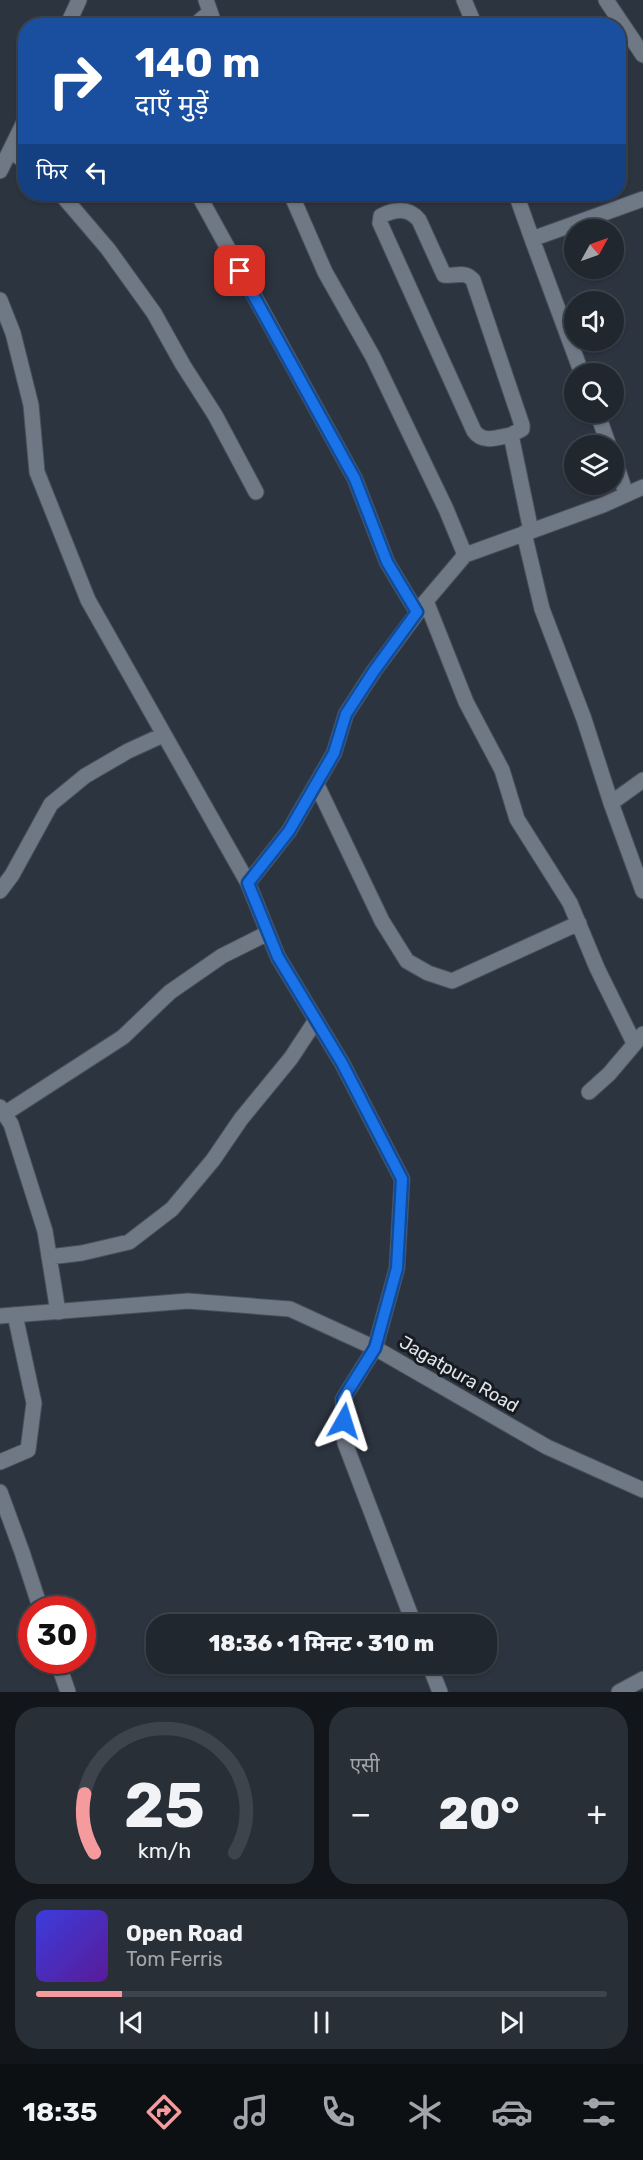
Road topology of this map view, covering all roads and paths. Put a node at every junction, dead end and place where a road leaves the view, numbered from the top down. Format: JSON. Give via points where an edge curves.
{"nodes":[{"id":1,"x":79,"y":0,"type":"edge"},
{"id":2,"x":464,"y":0,"type":"edge"},
{"id":3,"x":606,"y":0,"type":"edge"},
{"id":4,"x":71,"y":18,"type":"edge"},
{"id":5,"x":472,"y":18,"type":"edge"},
{"id":6,"x":617,"y":18,"type":"edge"},
{"id":7,"x":626,"y":31,"type":"edge"},
{"id":8,"x":643,"y":55,"type":"edge"},
{"id":9,"x":18,"y":135,"type":"edge"},
{"id":10,"x":11,"y":150,"type":"junction"},
{"id":11,"x":18,"y":156,"type":"edge"},
{"id":12,"x":0,"y":171,"type":"edge"},
{"id":13,"x":643,"y":200,"type":"edge"},
{"id":14,"x":67,"y":201,"type":"edge"},
{"id":15,"x":202,"y":201,"type":"edge"},
{"id":16,"x":294,"y":201,"type":"edge"},
{"id":17,"x":518,"y":201,"type":"edge"},
{"id":18,"x":532,"y":239,"type":"junction"},
{"id":19,"x":0,"y":300,"type":"edge"},
{"id":20,"x":578,"y":363,"type":"edge"},
{"id":21,"x":511,"y":435,"type":"junction"},
{"id":22,"x":643,"y":486,"type":"edge"},
{"id":23,"x":624,"y":488,"type":"edge"},
{"id":24,"x":255,"y":492,"type":"dead end"},
{"id":25,"x":626,"y":494,"type":"junction"},
{"id":26,"x":527,"y":532,"type":"junction"},
{"id":27,"x":465,"y":555,"type":"junction"},
{"id":28,"x":421,"y":607,"type":"junction"},
{"id":29,"x":164,"y":735,"type":"junction"},
{"id":30,"x":643,"y":780,"type":"edge"},
{"id":31,"x":317,"y":785,"type":"junction"},
{"id":32,"x":611,"y":803,"type":"junction"},
{"id":33,"x":637,"y":856,"type":"edge"},
{"id":34,"x":248,"y":883,"type":"junction"},
{"id":35,"x":0,"y":891,"type":"edge"},
{"id":36,"x":643,"y":891,"type":"edge"},
{"id":37,"x":579,"y":923,"type":"junction"},
{"id":38,"x":268,"y":933,"type":"junction"},
{"id":39,"x":316,"y":1020,"type":"junction"},
{"id":40,"x":639,"y":1039,"type":"edge"},
{"id":41,"x":589,"y":1092,"type":"dead end"},
{"id":42,"x":2,"y":1111,"type":"edge"},
{"id":43,"x":50,"y":1257,"type":"junction"},
{"id":44,"x":58,"y":1311,"type":"junction"},
{"id":45,"x":7,"y":1315,"type":"edge"},
{"id":46,"x":375,"y":1348,"type":"junction"},
{"id":47,"x":0,"y":1462,"type":"edge"},
{"id":48,"x":643,"y":1490,"type":"edge"},
{"id":49,"x":0,"y":1492,"type":"edge"},
{"id":50,"x":36,"y":1596,"type":"edge"},
{"id":51,"x":410,"y":1614,"type":"edge"},
{"id":52,"x":61,"y":1674,"type":"edge"},
{"id":53,"x":433,"y":1674,"type":"edge"},
{"id":54,"x":643,"y":1679,"type":"edge"},
{"id":55,"x":66,"y":1692,"type":"edge"},
{"id":56,"x":440,"y":1692,"type":"edge"},
{"id":57,"x":619,"y":1692,"type":"edge"}],
"edges":[{"from":1,"to":4,"type":"street"},
{"from":2,"to":5,"type":"street"},
{"from":3,"to":6,"type":"street"},
{"from":7,"to":8,"type":"street"},
{"from":9,"to":10,"type":"street"},
{"from":10,"to":11,"type":"street"},
{"from":10,"to":12,"type":"street"},
{"from":13,"to":18,"type":"street"},
{"from":14,"to":24,"type":"street","via":[[154,313],[215,415]]},
{"from":15,"to":28,"type":"street","via":[[355,479],[387,562]]},
{"from":16,"to":27,"type":"street","via":[[325,272],[373,357]]},
{"from":17,"to":18,"type":"street"},
{"from":18,"to":20,"type":"street"},
{"from":19,"to":29,"type":"street","via":[[13,333],[31,405],[37,472],[88,600]]},
{"from":21,"to":21,"type":"street","via":[[484,439],[474,431],[380,223],[381,216],[407,210],[413,213],[444,276],[468,274],[473,280],[522,425]]},
{"from":21,"to":26,"type":"street"},
{"from":22,"to":25,"type":"street"},
{"from":23,"to":25,"type":"street"},
{"from":25,"to":26,"type":"street"},
{"from":26,"to":27,"type":"street"},
{"from":26,"to":32,"type":"street","via":[[542,609]]},
{"from":27,"to":28,"type":"street"},
{"from":28,"to":31,"type":"street","via":[[346,714],[334,753]]},
{"from":28,"to":37,"type":"street","via":[[502,770],[517,819]]},
{"from":29,"to":34,"type":"street"},
{"from":29,"to":35,"type":"street","via":[[85,776],[51,804]]},
{"from":30,"to":32,"type":"street"},
{"from":31,"to":34,"type":"street","via":[[289,831]]},
{"from":31,"to":37,"type":"street","via":[[382,921],[407,961],[428,973],[452,981]]},
{"from":32,"to":33,"type":"street"},
{"from":33,"to":36,"type":"street"},
{"from":34,"to":38,"type":"street"},
{"from":37,"to":40,"type":"street","via":[[617,1011]]},
{"from":38,"to":39,"type":"street"},
{"from":38,"to":42,"type":"street","via":[[222,956],[170,992],[123,1037]]},
{"from":39,"to":43,"type":"street","via":[[291,1058],[172,1209],[129,1242]]},
{"from":39,"to":46,"type":"street","via":[[402,1179],[397,1268]]},
{"from":40,"to":41,"type":"street"},
{"from":42,"to":43,"type":"street","via":[[10,1124]]},
{"from":43,"to":44,"type":"street"},
{"from":44,"to":45,"type":"street","name":"Jagatpura Road"},
{"from":44,"to":46,"type":"street","name":"Jagatpura Road","via":[[188,1301],[290,1309]]},
{"from":45,"to":47,"type":"street","via":[[34,1402],[28,1450]]},
{"from":46,"to":48,"type":"street","name":"Jagatpura Road","via":[[547,1447]]},
{"from":46,"to":51,"type":"street","via":[[343,1399],[345,1443]]},
{"from":49,"to":50,"type":"street"},
{"from":52,"to":55,"type":"street"},
{"from":53,"to":56,"type":"street"},
{"from":54,"to":57,"type":"street"}]}
